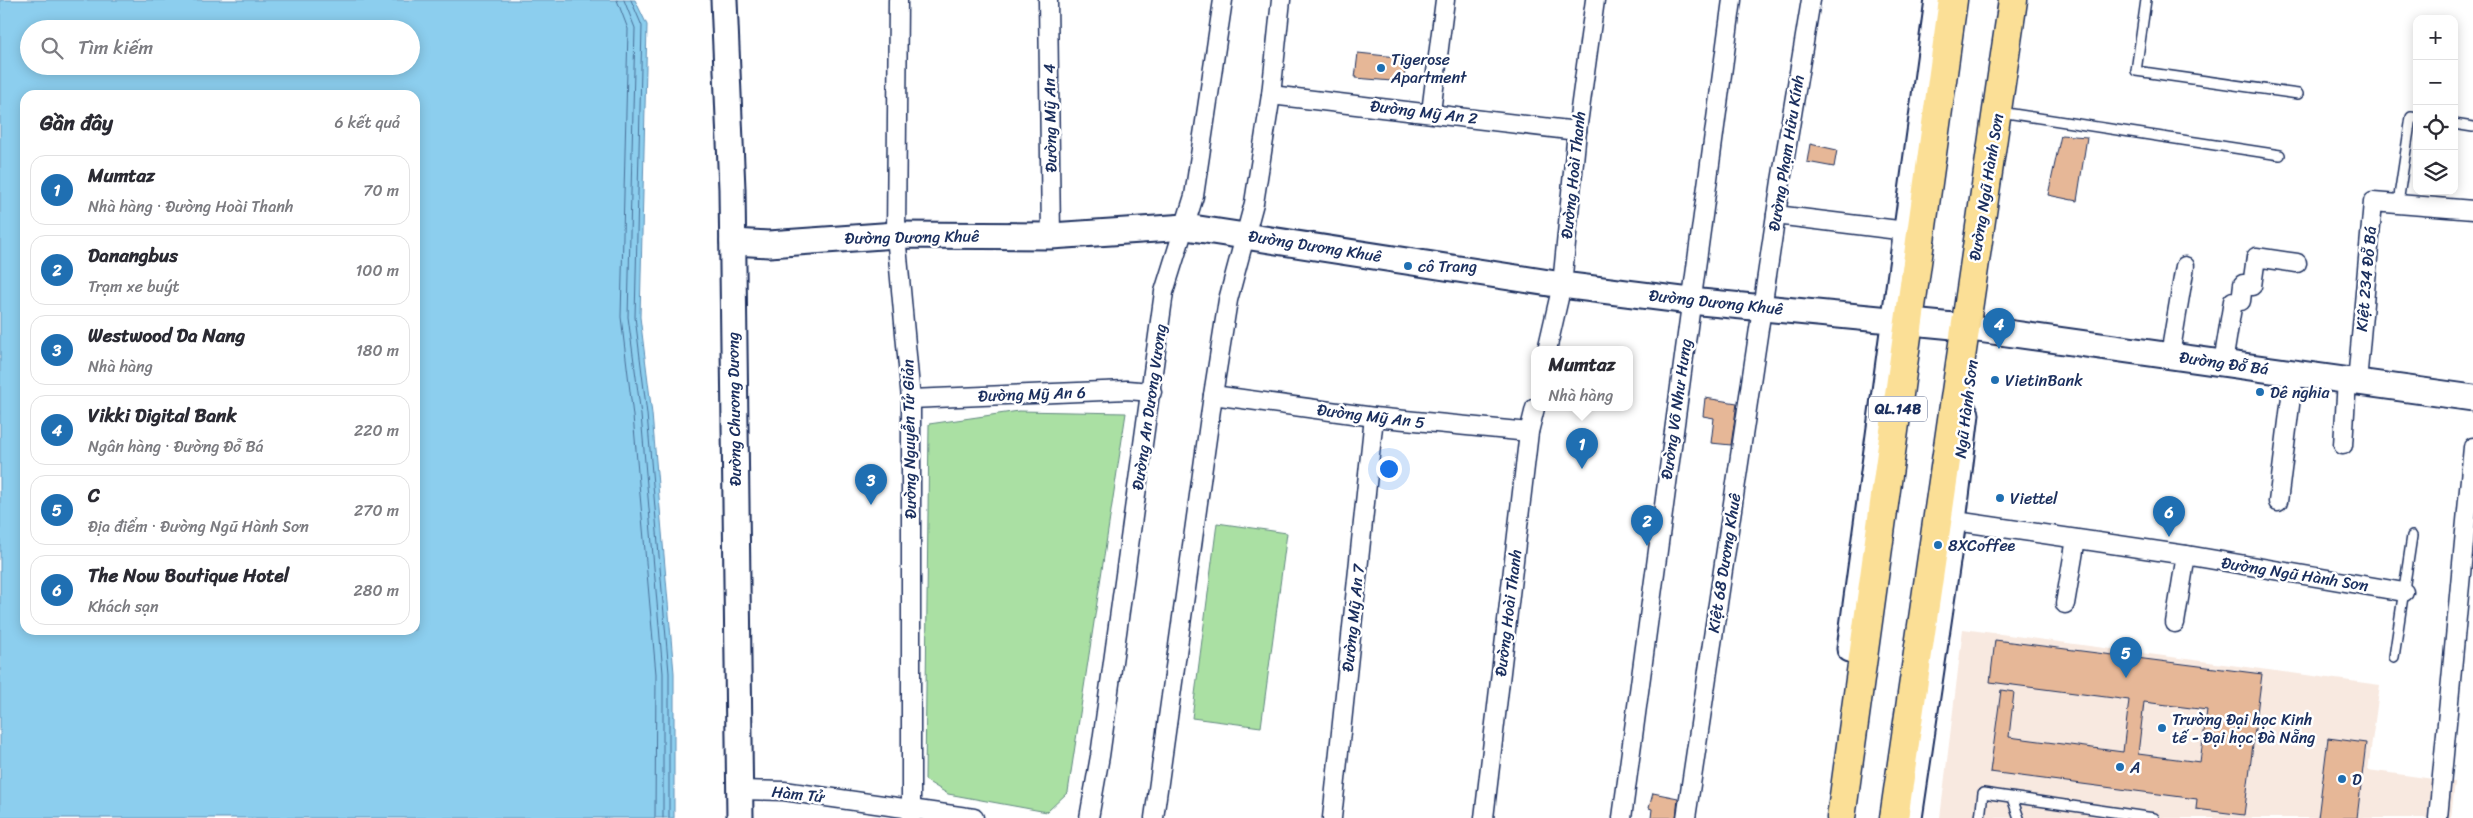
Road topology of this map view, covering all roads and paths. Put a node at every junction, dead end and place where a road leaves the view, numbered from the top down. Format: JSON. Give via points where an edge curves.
{"nodes":[{"id":1,"x":724,"y":0,"type":"edge"},
{"id":2,"x":898,"y":0,"type":"edge"},
{"id":3,"x":1044,"y":0,"type":"edge"},
{"id":4,"x":1048,"y":0,"type":"edge"},
{"id":5,"x":1223,"y":0,"type":"edge"},
{"id":6,"x":1281,"y":0,"type":"edge"},
{"id":7,"x":1445,"y":0,"type":"edge"},
{"id":8,"x":1595,"y":0,"type":"edge"},
{"id":9,"x":1732,"y":0,"type":"edge"},
{"id":10,"x":1811,"y":0,"type":"edge"},
{"id":11,"x":1938,"y":0,"type":"edge"},
{"id":12,"x":1953,"y":0,"type":"edge"},
{"id":13,"x":2013,"y":0,"type":"edge"},
{"id":14,"x":2026,"y":0,"type":"edge"},
{"id":15,"x":2146,"y":0,"type":"edge"},
{"id":16,"x":2298,"y":94,"type":"dead end"},
{"id":17,"x":1272,"y":95,"type":"junction"},
{"id":18,"x":1431,"y":112,"type":"junction"},
{"id":19,"x":2003,"y":113,"type":"junction"},
{"id":20,"x":2413,"y":117,"type":"edge"},
{"id":21,"x":2458,"y":124,"type":"edge"},
{"id":22,"x":2473,"y":126,"type":"edge"},
{"id":23,"x":1577,"y":131,"type":"junction"},
{"id":24,"x":2280,"y":155,"type":"dead end"},
{"id":25,"x":2398,"y":203,"type":"junction"},
{"id":26,"x":2473,"y":210,"type":"edge"},
{"id":27,"x":1776,"y":216,"type":"junction"},
{"id":28,"x":1186,"y":227,"type":"junction"},
{"id":29,"x":1906,"y":231,"type":"junction"},
{"id":30,"x":896,"y":235,"type":"junction"},
{"id":31,"x":1246,"y":235,"type":"junction"},
{"id":32,"x":1051,"y":236,"type":"junction"},
{"id":33,"x":733,"y":242,"type":"junction"},
{"id":34,"x":2297,"y":263,"type":"dead end"},
{"id":35,"x":2184,"y":266,"type":"dead end"},
{"id":36,"x":1562,"y":284,"type":"junction"},
{"id":37,"x":1690,"y":300,"type":"junction"},
{"id":38,"x":1763,"y":307,"type":"junction"},
{"id":39,"x":1902,"y":321,"type":"junction"},
{"id":40,"x":1970,"y":327,"type":"junction"},
{"id":41,"x":1549,"y":346,"type":"edge"},
{"id":42,"x":2170,"y":355,"type":"junction"},
{"id":43,"x":2223,"y":363,"type":"junction"},
{"id":44,"x":1958,"y":373,"type":"joint"},
{"id":45,"x":2294,"y":373,"type":"junction"},
{"id":46,"x":2352,"y":381,"type":"junction"},
{"id":47,"x":1152,"y":392,"type":"junction"},
{"id":48,"x":1213,"y":395,"type":"junction"},
{"id":49,"x":2473,"y":398,"type":"edge"},
{"id":50,"x":911,"y":399,"type":"junction"},
{"id":51,"x":1534,"y":411,"type":"edge"},
{"id":52,"x":1374,"y":418,"type":"junction"},
{"id":53,"x":1529,"y":432,"type":"junction"},
{"id":54,"x":2344,"y":445,"type":"dead end"},
{"id":55,"x":2473,"y":447,"type":"edge"},
{"id":56,"x":2278,"y":502,"type":"dead end"},
{"id":57,"x":2470,"y":506,"type":"edge"},
{"id":58,"x":1946,"y":520,"type":"junction"},
{"id":59,"x":2412,"y":536,"type":"dead end"},
{"id":60,"x":2076,"y":539,"type":"junction"},
{"id":61,"x":2186,"y":556,"type":"junction"},
{"id":62,"x":2404,"y":592,"type":"junction"},
{"id":63,"x":2065,"y":604,"type":"dead end"},
{"id":64,"x":2175,"y":623,"type":"dead end"},
{"id":65,"x":2394,"y":657,"type":"dead end"},
{"id":66,"x":740,"y":790,"type":"junction"},
{"id":67,"x":2012,"y":798,"type":"junction"},
{"id":68,"x":911,"y":814,"type":"edge"},
{"id":69,"x":740,"y":818,"type":"edge"},
{"id":70,"x":974,"y":818,"type":"edge"},
{"id":71,"x":1089,"y":818,"type":"edge"},
{"id":72,"x":1154,"y":818,"type":"edge"},
{"id":73,"x":1332,"y":818,"type":"edge"},
{"id":74,"x":1484,"y":818,"type":"edge"},
{"id":75,"x":1622,"y":818,"type":"edge"},
{"id":76,"x":1686,"y":818,"type":"edge"},
{"id":77,"x":1827,"y":818,"type":"edge"},
{"id":78,"x":1841,"y":818,"type":"edge"},
{"id":79,"x":1894,"y":818,"type":"edge"},
{"id":80,"x":1909,"y":818,"type":"edge"},
{"id":81,"x":1980,"y":818,"type":"edge"},
{"id":82,"x":2019,"y":818,"type":"edge"},
{"id":83,"x":2152,"y":818,"type":"edge"},
{"id":84,"x":2438,"y":818,"type":"edge"}],
"edges":[{"from":1,"to":33,"type":"main road","name":"Đường Chương Dương"},
{"from":2,"to":30,"type":"street","name":"Đường Nguyễn Tử Giản"},
{"from":3,"to":4,"type":"street"},
{"from":4,"to":32,"type":"street","name":"Đường Mỹ An 4"},
{"from":5,"to":28,"type":"street","name":"Đường An Dương Vương","via":[[1194,196]]},
{"from":6,"to":17,"type":"street"},
{"from":7,"to":18,"type":"street"},
{"from":8,"to":23,"type":"street","name":"Đường Hoài Thanh"},
{"from":9,"to":37,"type":"street","name":"Đường Võ Như Hưng"},
{"from":10,"to":27,"type":"street","name":"Đường Phạm Hữu Kính"},
{"from":11,"to":29,"type":"main road"},
{"from":12,"to":39,"type":"highway","number":"QL.14B","via":[[1921,220]]},
{"from":13,"to":19,"type":"highway","name":"Đường Ngũ Hành Sơn"},
{"from":14,"to":19,"type":"main road"},
{"from":15,"to":16,"type":"lane","via":[[2136,71]]},
{"from":17,"to":18,"type":"street","name":"Đường Mỹ An 2"},
{"from":17,"to":31,"type":"street"},
{"from":18,"to":23,"type":"street","name":"Đường Mỹ An 2"},
{"from":19,"to":24,"type":"lane"},
{"from":19,"to":40,"type":"highway","name":"Đường Ngũ Hành Sơn"},
{"from":20,"to":25,"type":"lane"},
{"from":21,"to":22,"type":"lane"},
{"from":23,"to":36,"type":"street","name":"Đường Hoài Thanh"},
{"from":25,"to":26,"type":"street","name":"Kiệt 234 Đỗ Bá"},
{"from":25,"to":46,"type":"street","name":"Kiệt 234 Đỗ Bá","via":[[2373,202]]},
{"from":27,"to":29,"type":"street"},
{"from":27,"to":38,"type":"street","name":"Đường Phạm Hữu Kính"},
{"from":28,"to":31,"type":"main road","name":"Đường Dương Khuê"},
{"from":28,"to":32,"type":"main road","name":"Đường Dương Khuê"},
{"from":28,"to":47,"type":"street","name":"Đường An Dương Vương","via":[[1164,292]]},
{"from":29,"to":39,"type":"main road"},
{"from":30,"to":32,"type":"main road","name":"Đường Dương Khuê"},
{"from":30,"to":33,"type":"main road","name":"Đường Dương Khuê","via":[[769,244]]},
{"from":30,"to":50,"type":"street","name":"Đường Nguyễn Tử Giản"},
{"from":31,"to":36,"type":"main road","name":"Đường Dương Khuê"},
{"from":31,"to":48,"type":"street","via":[[1228,300]]},
{"from":33,"to":66,"type":"main road","name":"Đường Chương Dương"},
{"from":34,"to":43,"type":"street","via":[[2256,257],[2252,286],[2243,284],[2241,301],[2233,300]]},
{"from":35,"to":42,"type":"street"},
{"from":36,"to":37,"type":"main road","name":"Đường Dương Khuê"},
{"from":36,"to":41,"type":"street","name":"Đường Hoài Thanh"},
{"from":37,"to":38,"type":"main road","name":"Đường Dương Khuê"},
{"from":37,"to":75,"type":"street","name":"Đường Võ Như Hưng"},
{"from":38,"to":39,"type":"main road","name":"Đường Dương Khuê"},
{"from":38,"to":76,"type":"street","name":"Kiệt 68 Dương Khuê"},
{"from":39,"to":40,"type":"main road","name":"Đường Dương Khuê"},
{"from":39,"to":77,"type":"main road"},
{"from":39,"to":78,"type":"highway","number":"QL.14B"},
{"from":40,"to":42,"type":"main road","name":"Đường Đỗ Bá"},
{"from":40,"to":44,"type":"highway","name":"Đường Ngũ Hành Sơn"},
{"from":40,"to":58,"type":"main road","name":"Ngũ Hành Sơn"},
{"from":42,"to":43,"type":"main road","name":"Đường Đỗ Bá"},
{"from":43,"to":45,"type":"main road","name":"Đường Đỗ Bá"},
{"from":44,"to":58,"type":"highway","name":"Ngũ Hành Sơn"},
{"from":45,"to":46,"type":"main road","name":"Đường Đỗ Bá"},
{"from":45,"to":56,"type":"street"},
{"from":46,"to":49,"type":"main road","name":"Đường Đỗ Bá"},
{"from":46,"to":54,"type":"street"},
{"from":47,"to":50,"type":"street","name":"Đường Mỹ An 6","via":[[1127,390]]},
{"from":47,"to":71,"type":"street","name":"Đường An Dương Vương"},
{"from":48,"to":52,"type":"street","name":"Đường Mỹ An 5"},
{"from":48,"to":72,"type":"street"},
{"from":50,"to":68,"type":"street","name":"Đường Nguyễn Tử Giản"},
{"from":51,"to":53,"type":"street","name":"Đường Hoài Thanh"},
{"from":52,"to":53,"type":"street","name":"Đường Mỹ An 5"},
{"from":52,"to":73,"type":"street","name":"Đường Mỹ An 7"},
{"from":53,"to":74,"type":"street","name":"Đường Hoài Thanh"},
{"from":55,"to":57,"type":"street"},
{"from":57,"to":84,"type":"street"},
{"from":58,"to":60,"type":"street","name":"Đường Ngũ Hành Sơn"},
{"from":58,"to":79,"type":"highway","name":"Ngũ Hành Sơn"},
{"from":58,"to":80,"type":"main road","name":"Ngũ Hành Sơn"},
{"from":59,"to":62,"type":"lane"},
{"from":60,"to":61,"type":"street","name":"Đường Ngũ Hành Sơn"},
{"from":60,"to":63,"type":"street"},
{"from":61,"to":62,"type":"street","name":"Đường Ngũ Hành Sơn"},
{"from":61,"to":64,"type":"street"},
{"from":62,"to":65,"type":"lane"},
{"from":66,"to":68,"type":"street","name":"Hàm Tử","via":[[784,791]]},
{"from":66,"to":69,"type":"main road","name":"Đường Chương Dương"},
{"from":67,"to":81,"type":"lane","via":[[1983,794]]},
{"from":67,"to":82,"type":"lane"},
{"from":67,"to":83,"type":"lane"},
{"from":68,"to":70,"type":"street","name":"Hàm Tử"}]}
